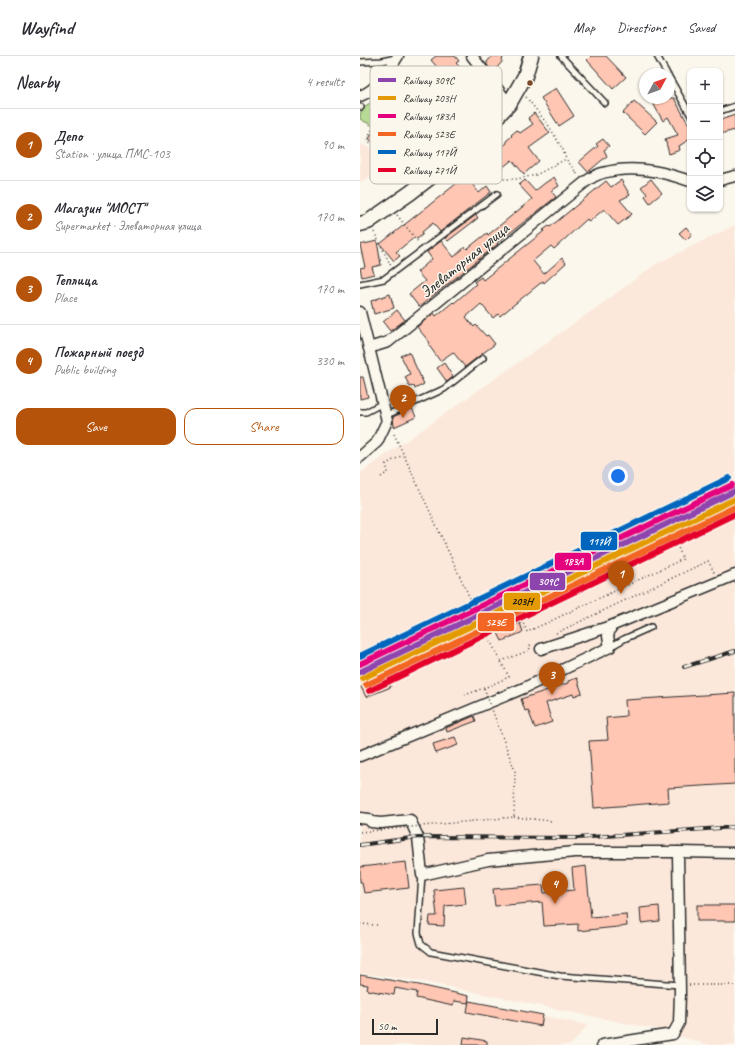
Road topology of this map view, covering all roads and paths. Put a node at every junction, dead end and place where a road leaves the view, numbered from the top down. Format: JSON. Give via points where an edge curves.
{"nodes":[{"id":1,"x":472,"y":56,"type":"edge"},
{"id":2,"x":479,"y":56,"type":"edge"},
{"id":3,"x":531,"y":56,"type":"edge"},
{"id":4,"x":561,"y":56,"type":"edge"},
{"id":5,"x":657,"y":56,"type":"edge"},
{"id":6,"x":398,"y":57,"type":"edge"},
{"id":7,"x":360,"y":62,"type":"edge"},
{"id":8,"x":391,"y":66,"type":"edge"},
{"id":9,"x":481,"y":66,"type":"edge"},
{"id":10,"x":482,"y":66,"type":"edge"},
{"id":11,"x":664,"y":68,"type":"edge"},
{"id":12,"x":519,"y":87,"type":"junction"},
{"id":13,"x":675,"y":88,"type":"edge"},
{"id":14,"x":370,"y":91,"type":"edge"},
{"id":15,"x":502,"y":94,"type":"edge"},
{"id":16,"x":360,"y":96,"type":"edge"},
{"id":17,"x":605,"y":103,"type":"dead end"},
{"id":18,"x":509,"y":104,"type":"junction"},
{"id":19,"x":735,"y":106,"type":"edge"},
{"id":20,"x":687,"y":109,"type":"edge"},
{"id":21,"x":723,"y":110,"type":"edge"},
{"id":22,"x":502,"y":111,"type":"edge"},
{"id":23,"x":370,"y":133,"type":"edge"},
{"id":24,"x":370,"y":142,"type":"edge"},
{"id":25,"x":566,"y":159,"type":"junction"},
{"id":26,"x":735,"y":176,"type":"edge"},
{"id":27,"x":502,"y":179,"type":"edge"},
{"id":28,"x":723,"y":179,"type":"edge"},
{"id":29,"x":687,"y":180,"type":"edge"},
{"id":30,"x":584,"y":183,"type":"junction"},
{"id":31,"x":421,"y":184,"type":"edge"},
{"id":32,"x":497,"y":194,"type":"dead end"},
{"id":33,"x":391,"y":207,"type":"junction"},
{"id":34,"x":364,"y":223,"type":"edge"},
{"id":35,"x":424,"y":249,"type":"junction"},
{"id":36,"x":394,"y":272,"type":"junction"},
{"id":37,"x":360,"y":284,"type":"edge"},
{"id":38,"x":360,"y":312,"type":"edge"},
{"id":39,"x":369,"y":348,"type":"junction"},
{"id":40,"x":483,"y":358,"type":"dead end"},
{"id":41,"x":383,"y":403,"type":"junction"},
{"id":42,"x":360,"y":412,"type":"edge"},
{"id":43,"x":387,"y":415,"type":"junction"},
{"id":44,"x":394,"y":434,"type":"dead end"},
{"id":45,"x":403,"y":455,"type":"junction"},
{"id":46,"x":360,"y":457,"type":"edge"},
{"id":47,"x":382,"y":476,"type":"dead end"},
{"id":48,"x":698,"y":533,"type":"dead end"},
{"id":49,"x":676,"y":543,"type":"junction"},
{"id":50,"x":735,"y":575,"type":"edge"},
{"id":51,"x":719,"y":582,"type":"junction"},
{"id":52,"x":522,"y":620,"type":"junction"},
{"id":53,"x":611,"y":626,"type":"junction"},
{"id":54,"x":652,"y":628,"type":"dead end"},
{"id":55,"x":556,"y":633,"type":"dead end"},
{"id":56,"x":487,"y":635,"type":"junction"},
{"id":57,"x":538,"y":646,"type":"joint"},
{"id":58,"x":610,"y":647,"type":"junction"},
{"id":59,"x":501,"y":661,"type":"junction"},
{"id":60,"x":484,"y":688,"type":"junction"},
{"id":61,"x":465,"y":695,"type":"dead end"},
{"id":62,"x":360,"y":756,"type":"edge"},
{"id":63,"x":514,"y":817,"type":"junction"},
{"id":64,"x":360,"y":818,"type":"edge"},
{"id":65,"x":551,"y":821,"type":"dead end"},
{"id":66,"x":360,"y":832,"type":"edge"},
{"id":67,"x":678,"y":852,"type":"junction"},
{"id":68,"x":735,"y":853,"type":"edge"},
{"id":69,"x":422,"y":875,"type":"junction"},
{"id":70,"x":360,"y":924,"type":"edge"},
{"id":71,"x":380,"y":925,"type":"dead end"},
{"id":72,"x":680,"y":984,"type":"junction"},
{"id":73,"x":735,"y":985,"type":"edge"},
{"id":74,"x":602,"y":1045,"type":"edge"}],
"edges":[{"from":1,"to":9,"type":"street"},
{"from":2,"to":10,"type":"lane"},
{"from":3,"to":12,"type":"main road"},
{"from":4,"to":17,"type":"lane"},
{"from":5,"to":11,"type":"lane"},
{"from":6,"to":7,"type":"lane","via":[[382,62]]},
{"from":6,"to":8,"type":"street"},
{"from":12,"to":18,"type":"main road"},
{"from":12,"to":25,"type":"path","via":[[549,126]]},
{"from":13,"to":20,"type":"lane"},
{"from":14,"to":16,"type":"street"},
{"from":15,"to":18,"type":"street"},
{"from":18,"to":22,"type":"main road"},
{"from":19,"to":21,"type":"lane"},
{"from":23,"to":24,"type":"path","via":[[366,140]]},
{"from":25,"to":27,"type":"path","via":[[536,175]]},
{"from":25,"to":30,"type":"path"},
{"from":26,"to":28,"type":"street"},
{"from":29,"to":30,"type":"street","name":"Элеваторная улица","via":[[658,171],[626,169],[597,175]]},
{"from":30,"to":39,"type":"street","name":"Элеваторная улица","via":[[388,342]]},
{"from":31,"to":33,"type":"main road"},
{"from":32,"to":35,"type":"lane"},
{"from":33,"to":34,"type":"main road"},
{"from":33,"to":35,"type":"path"},
{"from":34,"to":36,"type":"path"},
{"from":35,"to":36,"type":"lane"},
{"from":36,"to":37,"type":"lane","via":[[384,279]]},
{"from":38,"to":39,"type":"street"},
{"from":39,"to":41,"type":"street"},
{"from":40,"to":43,"type":"lane","via":[[444,389]]},
{"from":41,"to":42,"type":"lane","via":[[366,412]]},
{"from":41,"to":43,"type":"street"},
{"from":43,"to":46,"type":"street","via":[[387,421],[377,442]]},
{"from":44,"to":45,"type":"path"},
{"from":45,"to":47,"type":"path","via":[[386,464],[388,472]]},
{"from":45,"to":56,"type":"path"},
{"from":48,"to":49,"type":"path"},
{"from":49,"to":52,"type":"path"},
{"from":49,"to":52,"type":"path","via":[[683,559],[527,632]]},
{"from":50,"to":51,"type":"street"},
{"from":51,"to":53,"type":"street"},
{"from":51,"to":55,"type":"path","via":[[708,561]]},
{"from":52,"to":56,"type":"path"},
{"from":53,"to":57,"type":"street"},
{"from":53,"to":58,"type":"street","via":[[608,636]]},
{"from":54,"to":58,"type":"lane"},
{"from":56,"to":59,"type":"path"},
{"from":57,"to":59,"type":"path","via":[[529,646],[530,650]]},
{"from":58,"to":62,"type":"street","via":[[524,688]]},
{"from":59,"to":60,"type":"path","via":[[509,677]]},
{"from":60,"to":61,"type":"path"},
{"from":60,"to":63,"type":"path","bridge":true,"via":[[515,771]]},
{"from":63,"to":65,"type":"path"},
{"from":63,"to":66,"type":"path","bridge":true},
{"from":64,"to":69,"type":"street","via":[[381,823],[410,820],[418,837]]},
{"from":67,"to":68,"type":"street"},
{"from":67,"to":69,"type":"street","via":[[574,852],[535,855],[488,860]]},
{"from":67,"to":72,"type":"street"},
{"from":69,"to":72,"type":"lane","via":[[418,932],[421,944],[431,952],[560,976]]},
{"from":70,"to":71,"type":"path"},
{"from":72,"to":73,"type":"path"},
{"from":72,"to":74,"type":"street","via":[[679,1023],[673,1034]]}]}
